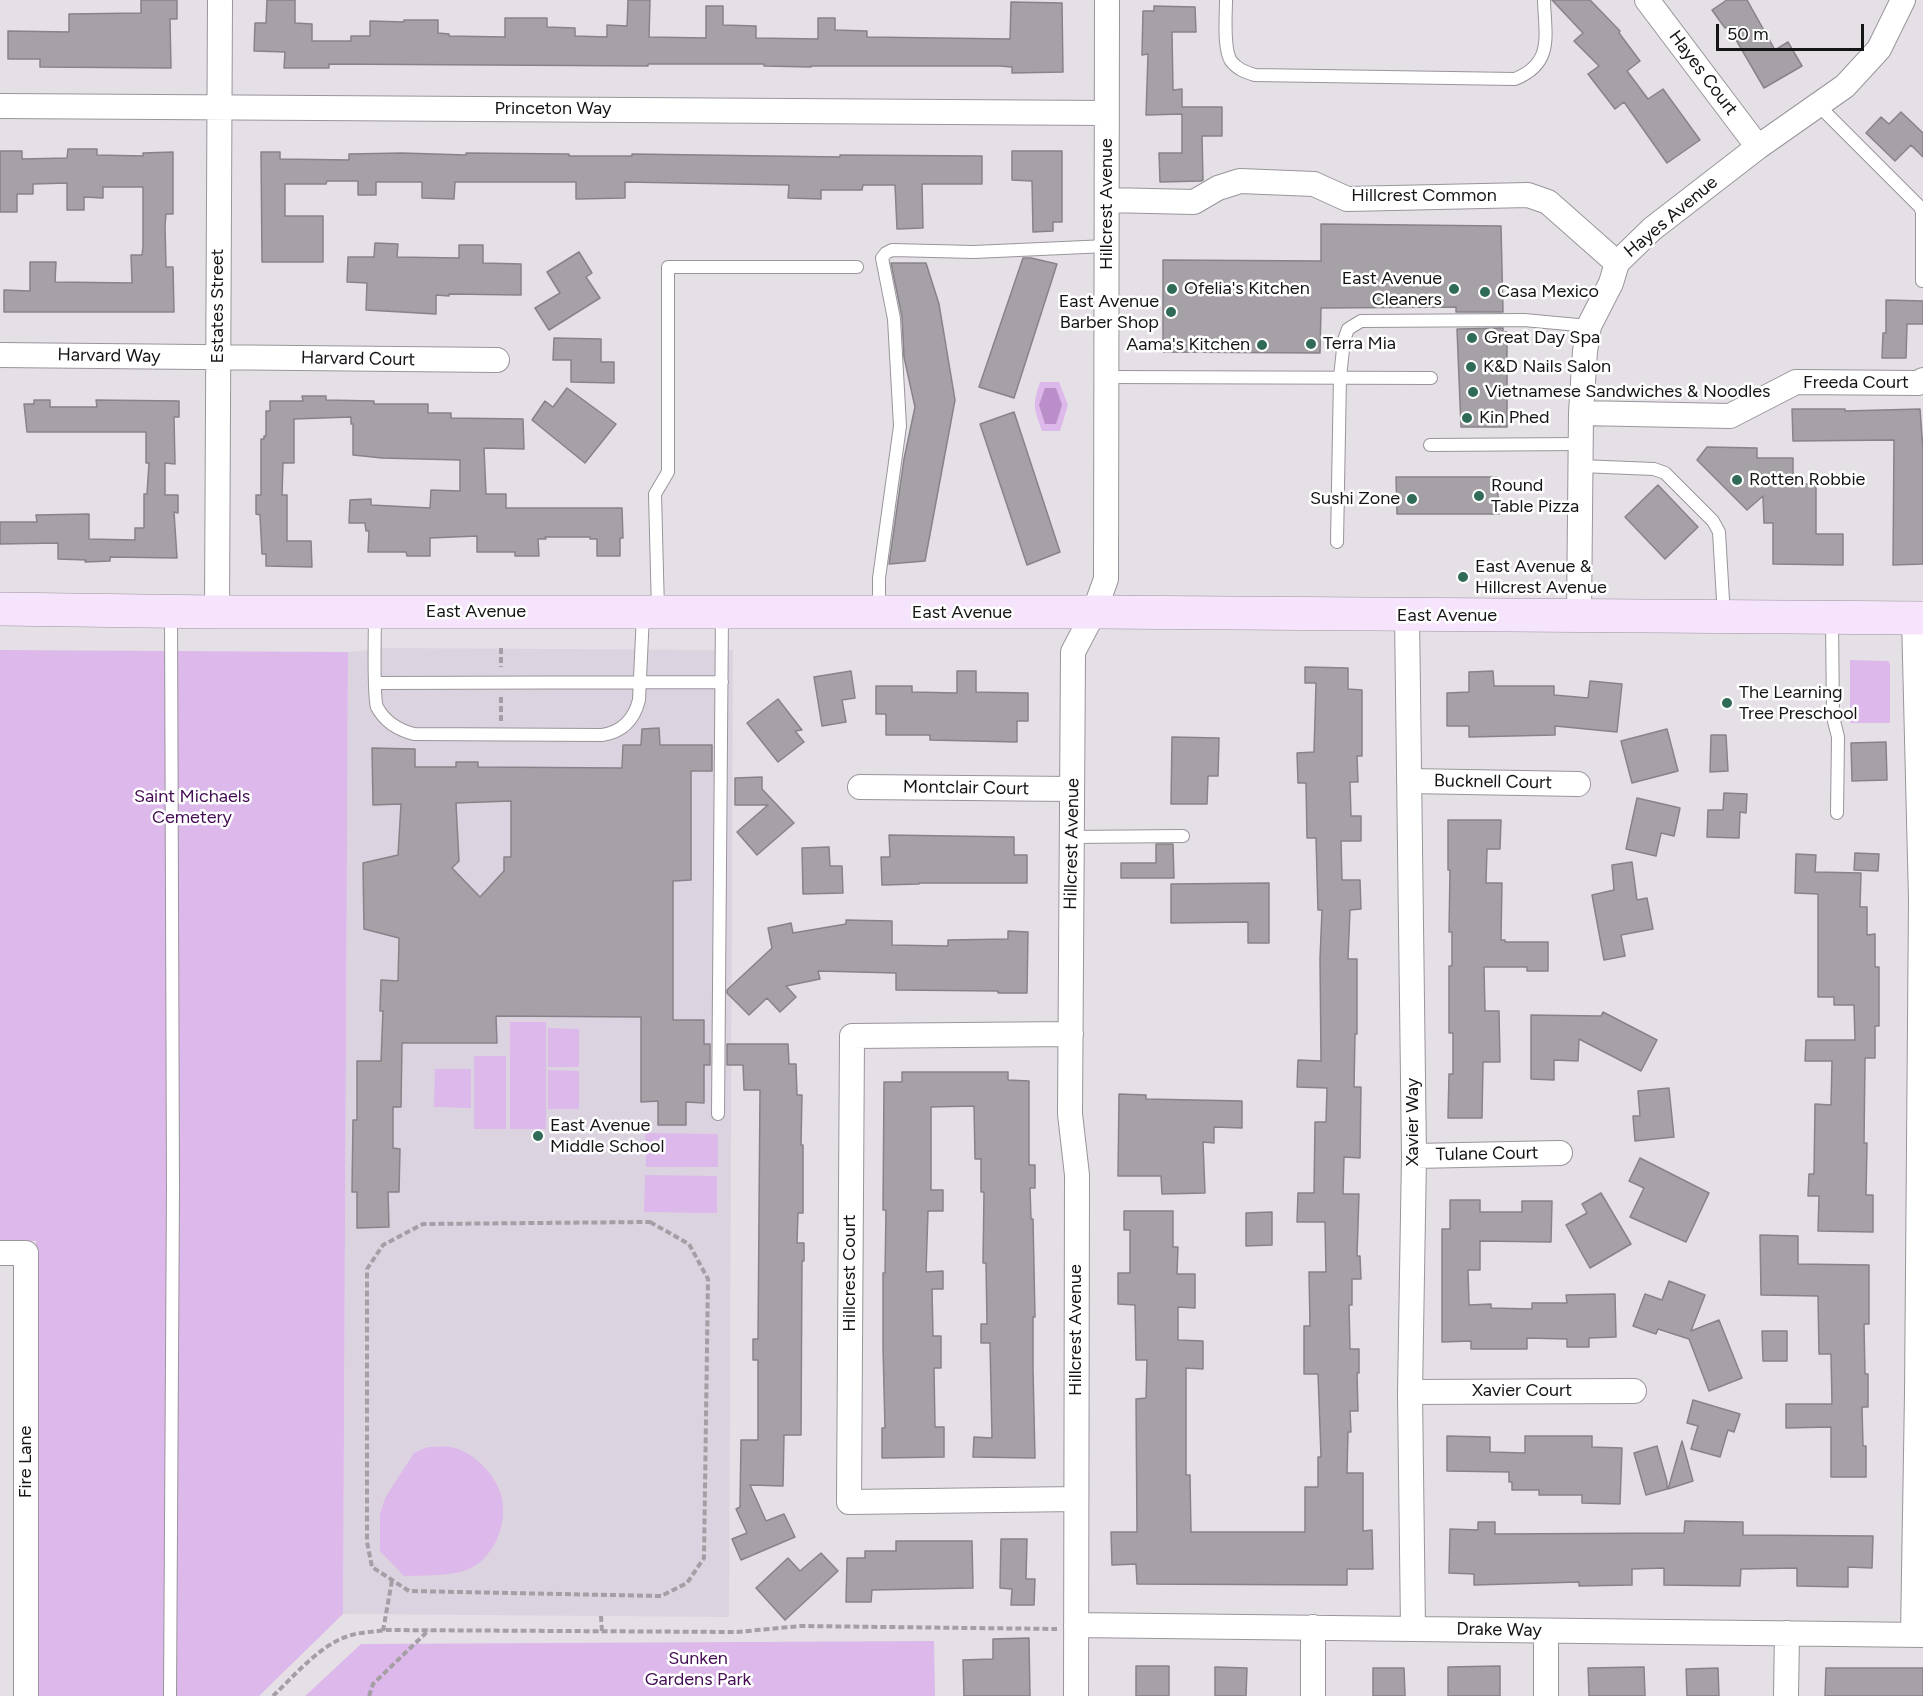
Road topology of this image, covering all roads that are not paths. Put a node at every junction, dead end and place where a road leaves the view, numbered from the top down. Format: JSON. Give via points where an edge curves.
{"nodes":[{"id":1,"x":220,"y":0,"type":"edge"},
{"id":2,"x":1107,"y":0,"type":"edge"},
{"id":3,"x":1226,"y":0,"type":"edge"},
{"id":4,"x":1544,"y":0,"type":"edge"},
{"id":5,"x":1647,"y":0,"type":"edge"},
{"id":6,"x":1903,"y":0,"type":"edge"},
{"id":7,"x":1818,"y":105,"type":"junction"},
{"id":8,"x":0,"y":106,"type":"edge"},
{"id":9,"x":218,"y":106,"type":"junction"},
{"id":10,"x":1106,"y":113,"type":"junction"},
{"id":11,"x":1758,"y":147,"type":"junction"},
{"id":12,"x":1107,"y":200,"type":"junction"},
{"id":13,"x":1107,"y":246,"type":"junction"},
{"id":14,"x":1617,"y":263,"type":"junction"},
{"id":15,"x":857,"y":267,"type":"dead end"},
{"id":16,"x":1922,"y":281,"type":"edge"},
{"id":17,"x":1589,"y":326,"type":"junction"},
{"id":18,"x":0,"y":355,"type":"edge"},
{"id":19,"x":219,"y":357,"type":"junction"},
{"id":20,"x":497,"y":360,"type":"dead end"},
{"id":21,"x":1107,"y":377,"type":"junction"},
{"id":22,"x":1340,"y":377,"type":"junction"},
{"id":23,"x":1431,"y":378,"type":"dead end"},
{"id":24,"x":1923,"y":380,"type":"edge"},
{"id":25,"x":1581,"y":413,"type":"junction"},
{"id":26,"x":1430,"y":445,"type":"dead end"},
{"id":27,"x":1580,"y":455,"type":"junction"},
{"id":28,"x":1337,"y":542,"type":"dead end"},
{"id":29,"x":0,"y":609,"type":"edge"},
{"id":30,"x":171,"y":611,"type":"junction"},
{"id":31,"x":217,"y":612,"type":"junction"},
{"id":32,"x":375,"y":612,"type":"junction"},
{"id":33,"x":650,"y":612,"type":"junction"},
{"id":34,"x":722,"y":612,"type":"junction"},
{"id":35,"x":1094,"y":612,"type":"junction"},
{"id":36,"x":879,"y":613,"type":"junction"},
{"id":37,"x":1407,"y":615,"type":"junction"},
{"id":38,"x":1579,"y":616,"type":"junction"},
{"id":39,"x":1724,"y":617,"type":"junction"},
{"id":40,"x":1832,"y":617,"type":"junction"},
{"id":41,"x":1919,"y":618,"type":"edge"},
{"id":42,"x":722,"y":682,"type":"junction"},
{"id":43,"x":376,"y":683,"type":"junction"},
{"id":44,"x":640,"y":683,"type":"junction"},
{"id":45,"x":1409,"y":781,"type":"junction"},
{"id":46,"x":1578,"y":784,"type":"dead end"},
{"id":47,"x":860,"y":787,"type":"dead end"},
{"id":48,"x":1072,"y":789,"type":"junction"},
{"id":49,"x":1837,"y":813,"type":"dead end"},
{"id":50,"x":1183,"y":836,"type":"dead end"},
{"id":51,"x":1072,"y":837,"type":"junction"},
{"id":52,"x":1922,"y":899,"type":"edge"},
{"id":53,"x":1071,"y":1034,"type":"junction"},
{"id":54,"x":718,"y":1114,"type":"dead end"},
{"id":55,"x":1921,"y":1147,"type":"edge"},
{"id":56,"x":1560,"y":1153,"type":"dead end"},
{"id":57,"x":1414,"y":1156,"type":"junction"},
{"id":58,"x":0,"y":1253,"type":"edge"},
{"id":59,"x":1634,"y":1391,"type":"dead end"},
{"id":60,"x":1410,"y":1392,"type":"junction"},
{"id":61,"x":1920,"y":1394,"type":"edge"},
{"id":62,"x":1076,"y":1499,"type":"junction"},
{"id":63,"x":1076,"y":1627,"type":"junction"},
{"id":64,"x":1313,"y":1627,"type":"junction"},
{"id":65,"x":1413,"y":1629,"type":"junction"},
{"id":66,"x":1546,"y":1630,"type":"junction"},
{"id":67,"x":1787,"y":1634,"type":"junction"},
{"id":68,"x":1918,"y":1635,"type":"edge"},
{"id":69,"x":26,"y":1696,"type":"edge"},
{"id":70,"x":170,"y":1696,"type":"edge"},
{"id":71,"x":1076,"y":1696,"type":"edge"},
{"id":72,"x":1313,"y":1696,"type":"edge"},
{"id":73,"x":1546,"y":1696,"type":"edge"},
{"id":74,"x":1786,"y":1696,"type":"edge"}],
"edges":[{"from":1,"to":9,"type":"street","name":"Estates Street"},
{"from":2,"to":10,"type":"street","name":"Hillcrest Avenue"},
{"from":3,"to":4,"type":"lane","via":[[1230,60],[1254,75],[1515,79],[1527,74],[1543,58]]},
{"from":5,"to":11,"type":"street","name":"Hayes Court"},
{"from":6,"to":7,"type":"street","name":"Hayes Avenue","via":[[1879,49],[1845,86]]},
{"from":7,"to":11,"type":"street","name":"Hayes Avenue"},
{"from":7,"to":16,"type":"lane","via":[[1920,207]]},
{"from":8,"to":9,"type":"street","name":"Princeton Way"},
{"from":9,"to":10,"type":"street","name":"Princeton Way"},
{"from":9,"to":19,"type":"street","name":"Estates Street"},
{"from":10,"to":12,"type":"street","name":"Hillcrest Avenue"},
{"from":11,"to":14,"type":"street","name":"Hayes Avenue","via":[[1652,229]]},
{"from":12,"to":13,"type":"street","name":"Hillcrest Avenue"},
{"from":12,"to":14,"type":"street","name":"Hillcrest Common","via":[[1194,202],[1240,181],[1314,184],[1347,199],[1528,195],[1548,202]]},
{"from":13,"to":21,"type":"street","name":"Hillcrest Avenue"},
{"from":13,"to":36,"type":"lane","via":[[974,252],[892,250],[882,258],[894,319],[900,426],[879,578]]},
{"from":14,"to":17,"type":"street","name":"Hayes Avenue"},
{"from":15,"to":33,"type":"lane","via":[[668,267],[668,472],[656,494]]},
{"from":17,"to":22,"type":"lane","via":[[1524,320],[1361,321],[1348,329]]},
{"from":17,"to":25,"type":"street","name":"Hayes Avenue"},
{"from":18,"to":19,"type":"street","name":"Harvard Way"},
{"from":19,"to":20,"type":"street","name":"Harvard Court"},
{"from":19,"to":31,"type":"street","name":"Estates Street"},
{"from":21,"to":22,"type":"lane"},
{"from":21,"to":35,"type":"street","name":"Hillcrest Avenue","via":[[1106,579]]},
{"from":22,"to":23,"type":"lane"},
{"from":22,"to":28,"type":"lane"},
{"from":24,"to":25,"type":"street","name":"Freeda Court","via":[[1796,382],[1730,416]]},
{"from":25,"to":27,"type":"street","name":"Hayes Avenue"},
{"from":26,"to":27,"type":"lane"},
{"from":27,"to":38,"type":"street","name":"Hayes Avenue"},
{"from":27,"to":39,"type":"lane","via":[[1665,473],[1713,521],[1719,532]]},
{"from":29,"to":30,"type":"main road","name":"East Avenue"},
{"from":30,"to":31,"type":"main road","name":"East Avenue"},
{"from":30,"to":70,"type":"lane"},
{"from":31,"to":32,"type":"main road","name":"East Avenue"},
{"from":32,"to":33,"type":"main road","name":"East Avenue"},
{"from":32,"to":43,"type":"lane"},
{"from":33,"to":34,"type":"main road","name":"East Avenue"},
{"from":33,"to":44,"type":"lane"},
{"from":34,"to":36,"type":"main road","name":"East Avenue"},
{"from":34,"to":42,"type":"lane"},
{"from":35,"to":36,"type":"main road","name":"East Avenue"},
{"from":35,"to":37,"type":"main road","name":"East Avenue"},
{"from":35,"to":48,"type":"street","name":"Hillcrest Avenue","via":[[1073,652]]},
{"from":37,"to":38,"type":"main road","name":"East Avenue"},
{"from":37,"to":45,"type":"street","name":"Xavier Way"},
{"from":38,"to":39,"type":"main road","name":"East Avenue"},
{"from":39,"to":40,"type":"main road","name":"East Avenue"},
{"from":40,"to":41,"type":"main road","name":"East Avenue"},
{"from":40,"to":49,"type":"lane"},
{"from":41,"to":52,"type":"street"},
{"from":42,"to":44,"type":"lane"},
{"from":42,"to":54,"type":"lane"},
{"from":43,"to":44,"type":"lane"},
{"from":43,"to":44,"type":"lane","via":[[376,705],[389,723],[405,732],[591,735],[615,733],[624,726],[637,710]]},
{"from":45,"to":46,"type":"street","name":"Bucknell Court"},
{"from":45,"to":57,"type":"street","name":"Xavier Way"},
{"from":47,"to":48,"type":"street","name":"Montclair Court"},
{"from":48,"to":51,"type":"street","name":"Hillcrest Avenue"},
{"from":50,"to":51,"type":"lane"},
{"from":51,"to":53,"type":"street","name":"Hillcrest Avenue"},
{"from":52,"to":55,"type":"street"},
{"from":53,"to":62,"type":"street","name":"Hillcrest Avenue","via":[[1070,1114],[1077,1175]]},
{"from":53,"to":62,"type":"street","name":"Hillcrest Court","via":[[852,1036],[849,1502]]},
{"from":55,"to":61,"type":"street"},
{"from":56,"to":57,"type":"street","name":"Tulane Court"},
{"from":57,"to":60,"type":"street","name":"Xavier Way"},
{"from":58,"to":69,"type":"street","name":"Fire Lane","via":[[26,1253]]},
{"from":59,"to":60,"type":"street","name":"Xavier Court"},
{"from":60,"to":65,"type":"street","name":"Xavier Way"},
{"from":61,"to":68,"type":"street"},
{"from":62,"to":63,"type":"street","name":"Hillcrest Avenue"},
{"from":63,"to":64,"type":"street","name":"Drake Way"},
{"from":63,"to":71,"type":"street","name":"Hillcrest Avenue"},
{"from":64,"to":65,"type":"street","name":"Drake Way"},
{"from":64,"to":72,"type":"street"},
{"from":65,"to":66,"type":"street","name":"Drake Way"},
{"from":66,"to":67,"type":"street","name":"Drake Way"},
{"from":66,"to":73,"type":"street"},
{"from":67,"to":68,"type":"street","name":"Drake Way"},
{"from":67,"to":74,"type":"street"}]}
